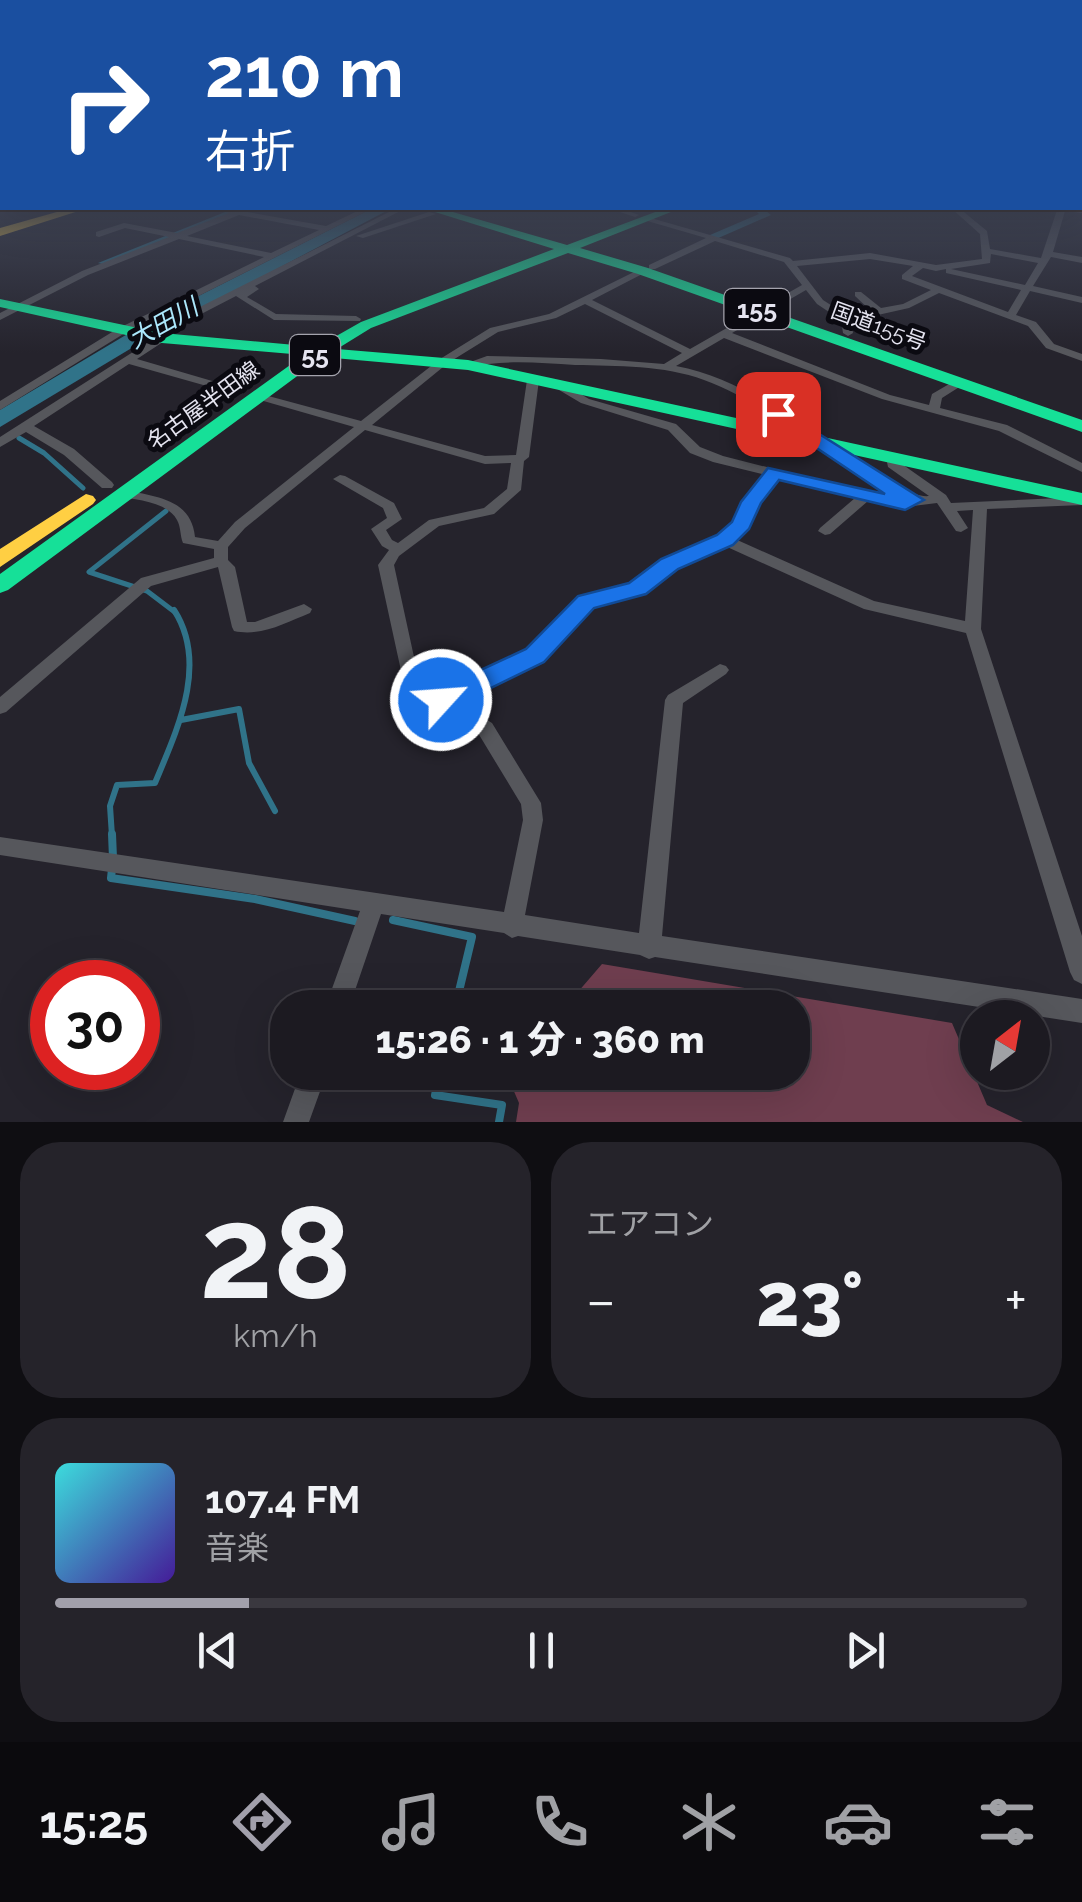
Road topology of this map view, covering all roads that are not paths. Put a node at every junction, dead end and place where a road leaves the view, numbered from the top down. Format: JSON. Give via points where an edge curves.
{"nodes":[{"id":1,"x":147,"y":248,"type":"edge"},
{"id":2,"x":237,"y":248,"type":"edge"},
{"id":3,"x":284,"y":248,"type":"edge"},
{"id":4,"x":321,"y":248,"type":"edge"},
{"id":5,"x":332,"y":248,"type":"edge"},
{"id":6,"x":555,"y":248,"type":"edge"},
{"id":7,"x":555,"y":248,"type":"edge"},
{"id":8,"x":576,"y":248,"type":"edge"},
{"id":9,"x":692,"y":248,"type":"edge"},
{"id":10,"x":742,"y":248,"type":"edge"},
{"id":11,"x":1049,"y":248,"type":"edge"},
{"id":12,"x":987,"y":250,"type":"joint"},
{"id":13,"x":270,"y":255,"type":"junction"},
{"id":14,"x":1046,"y":258,"type":"junction"},
{"id":15,"x":1082,"y":260,"type":"edge"},
{"id":16,"x":792,"y":264,"type":"junction"},
{"id":17,"x":921,"y":265,"type":"junction"},
{"id":18,"x":936,"y":268,"type":"junction"},
{"id":19,"x":648,"y":269,"type":"junction"},
{"id":20,"x":806,"y":286,"type":"junction"},
{"id":21,"x":1027,"y":288,"type":"junction"},
{"id":22,"x":938,"y":290,"type":"junction"},
{"id":23,"x":858,"y":294,"type":"dead end"},
{"id":24,"x":1082,"y":300,"type":"edge"},
{"id":25,"x":587,"y":301,"type":"junction"},
{"id":26,"x":7,"y":309,"type":"edge"},
{"id":27,"x":767,"y":309,"type":"junction"},
{"id":28,"x":896,"y":309,"type":"junction"},
{"id":29,"x":879,"y":312,"type":"junction"},
{"id":30,"x":1010,"y":316,"type":"junction"},
{"id":31,"x":356,"y":319,"type":"junction"},
{"id":32,"x":918,"y":320,"type":"dead end"},
{"id":33,"x":847,"y":326,"type":"junction"},
{"id":34,"x":140,"y":334,"type":"junction"},
{"id":35,"x":724,"y":334,"type":"junction"},
{"id":36,"x":311,"y":350,"type":"junction"},
{"id":37,"x":688,"y":352,"type":"junction"},
{"id":38,"x":1082,"y":358,"type":"edge"},
{"id":39,"x":127,"y":360,"type":"junction"},
{"id":40,"x":444,"y":361,"type":"junction"},
{"id":41,"x":468,"y":365,"type":"junction"},
{"id":42,"x":666,"y":368,"type":"junction"},
{"id":43,"x":533,"y":380,"type":"junction"},
{"id":44,"x":960,"y":382,"type":"junction"},
{"id":45,"x":558,"y":385,"type":"junction"},
{"id":46,"x":248,"y":394,"type":"junction"},
{"id":47,"x":0,"y":406,"type":"edge"},
{"id":48,"x":934,"y":408,"type":"junction"},
{"id":49,"x":992,"y":417,"type":"dead end"},
{"id":50,"x":1082,"y":418,"type":"edge"},
{"id":51,"x":362,"y":425,"type":"junction"},
{"id":52,"x":1082,"y":426,"type":"edge"},
{"id":53,"x":28,"y":428,"type":"junction"},
{"id":54,"x":1003,"y":428,"type":"junction"},
{"id":55,"x":817,"y":441,"type":"junction"},
{"id":56,"x":0,"y":442,"type":"edge"},
{"id":57,"x":892,"y":457,"type":"junction"},
{"id":58,"x":518,"y":459,"type":"junction"},
{"id":59,"x":1082,"y":468,"type":"edge"},
{"id":60,"x":775,"y":472,"type":"junction"},
{"id":61,"x":340,"y":479,"type":"dead end"},
{"id":62,"x":114,"y":489,"type":"junction"},
{"id":63,"x":864,"y":497,"type":"junction"},
{"id":64,"x":914,"y":500,"type":"junction"},
{"id":65,"x":1082,"y":500,"type":"edge"},
{"id":66,"x":946,"y":502,"type":"junction"},
{"id":67,"x":980,"y":509,"type":"junction"},
{"id":68,"x":961,"y":528,"type":"dead end"},
{"id":69,"x":825,"y":531,"type":"dead end"},
{"id":70,"x":725,"y":540,"type":"junction"},
{"id":71,"x":399,"y":549,"type":"junction"},
{"id":72,"x":221,"y":554,"type":"junction"},
{"id":73,"x":0,"y":560,"type":"edge"},
{"id":74,"x":0,"y":585,"type":"edge"},
{"id":75,"x":304,"y":609,"type":"dead end"},
{"id":76,"x":973,"y":629,"type":"junction"},
{"id":77,"x":720,"y":670,"type":"dead end"},
{"id":78,"x":441,"y":700,"type":"junction"},
{"id":79,"x":0,"y":706,"type":"edge"},
{"id":80,"x":0,"y":846,"type":"edge"},
{"id":81,"x":373,"y":905,"type":"junction"},
{"id":82,"x":512,"y":927,"type":"junction"},
{"id":83,"x":649,"y":948,"type":"junction"},
{"id":84,"x":1082,"y":972,"type":"edge"},
{"id":85,"x":343,"y":990,"type":"edge"},
{"id":86,"x":1082,"y":1011,"type":"edge"},
{"id":87,"x":308,"y":1090,"type":"edge"},
{"id":88,"x":296,"y":1122,"type":"edge"}],
"edges":[{"from":1,"to":26,"type":"street"},
{"from":2,"to":13,"type":"street"},
{"from":3,"to":13,"type":"street"},
{"from":4,"to":34,"type":"street","via":[[176,323]]},
{"from":5,"to":31,"type":"street","via":[[240,297],[274,317]]},
{"from":6,"to":31,"type":"main road","name":"名古屋半田線","number":"55"},
{"from":7,"to":36,"type":"main road","name":"名古屋半田線","number":"55"},
{"from":8,"to":19,"type":"main road","name":"国道155号","number":"155"},
{"from":9,"to":19,"type":"street"},
{"from":10,"to":16,"type":"street"},
{"from":11,"to":14,"type":"street"},
{"from":12,"to":14,"type":"street"},
{"from":12,"to":18,"type":"street","via":[[984,262]]},
{"from":13,"to":34,"type":"street"},
{"from":14,"to":15,"type":"street"},
{"from":14,"to":21,"type":"street"},
{"from":16,"to":17,"type":"street","via":[[870,256]]},
{"from":16,"to":20,"type":"street"},
{"from":17,"to":18,"type":"street"},
{"from":17,"to":22,"type":"street","via":[[905,277]]},
{"from":18,"to":21,"type":"street"},
{"from":19,"to":25,"type":"street"},
{"from":19,"to":27,"type":"main road","name":"国道155号","number":"155"},
{"from":20,"to":27,"type":"street"},
{"from":20,"to":33,"type":"street"},
{"from":21,"to":24,"type":"street"},
{"from":21,"to":30,"type":"street"},
{"from":22,"to":28,"type":"street"},
{"from":22,"to":30,"type":"street"},
{"from":23,"to":29,"type":"street"},
{"from":25,"to":37,"type":"street"},
{"from":25,"to":40,"type":"street","via":[[494,330]]},
{"from":26,"to":34,"type":"main road"},
{"from":27,"to":33,"type":"main road","name":"国道155号","number":"155"},
{"from":27,"to":35,"type":"street"},
{"from":27,"to":44,"type":"main road","name":"国道155号","number":"155"},
{"from":28,"to":29,"type":"street"},
{"from":28,"to":32,"type":"street"},
{"from":29,"to":33,"type":"street"},
{"from":30,"to":38,"type":"street","via":[[1038,328],[1050,346]]},
{"from":31,"to":36,"type":"main road","name":"名古屋半田線","number":"55"},
{"from":33,"to":50,"type":"main road","name":"国道155号","number":"155"},
{"from":34,"to":36,"type":"main road"},
{"from":34,"to":39,"type":"street"},
{"from":34,"to":47,"type":"street"},
{"from":35,"to":37,"type":"street"},
{"from":35,"to":48,"type":"street","via":[[886,397]]},
{"from":36,"to":40,"type":"main road"},
{"from":36,"to":46,"type":"main road","name":"名古屋半田線","number":"55"},
{"from":37,"to":42,"type":"street"},
{"from":39,"to":46,"type":"street"},
{"from":39,"to":53,"type":"street"},
{"from":40,"to":41,"type":"main road"},
{"from":40,"to":51,"type":"street"},
{"from":41,"to":42,"type":"street","via":[[487,358]]},
{"from":41,"to":43,"type":"main road"},
{"from":42,"to":55,"type":"street","via":[[709,378]]},
{"from":43,"to":45,"type":"main road"},
{"from":43,"to":58,"type":"street"},
{"from":44,"to":48,"type":"street","via":[[936,396]]},
{"from":44,"to":52,"type":"main road","name":"国道155号","number":"155"},
{"from":45,"to":55,"type":"main road"},
{"from":45,"to":60,"type":"street","via":[[672,427],[695,450]]},
{"from":46,"to":51,"type":"street"},
{"from":46,"to":62,"type":"main road","name":"名古屋半田線","number":"55"},
{"from":48,"to":54,"type":"street"},
{"from":49,"to":54,"type":"street"},
{"from":51,"to":58,"type":"street","via":[[485,460]]},
{"from":51,"to":72,"type":"street"},
{"from":53,"to":56,"type":"street"},
{"from":53,"to":62,"type":"street"},
{"from":54,"to":59,"type":"street"},
{"from":55,"to":57,"type":"main road"},
{"from":55,"to":64,"type":"street"},
{"from":57,"to":65,"type":"main road"},
{"from":57,"to":66,"type":"street","via":[[892,464]]},
{"from":58,"to":71,"type":"street","via":[[514,490],[489,511],[444,518]]},
{"from":60,"to":63,"type":"street"},
{"from":60,"to":70,"type":"street"},
{"from":61,"to":71,"type":"street","via":[[389,506],[394,519],[378,530]]},
{"from":62,"to":72,"type":"street","via":[[181,511],[190,542]]},
{"from":62,"to":73,"type":"main road","name":"名古屋半田線","number":"55"},
{"from":62,"to":74,"type":"main road","name":"名古屋半田線","number":"55"},
{"from":63,"to":64,"type":"street"},
{"from":63,"to":69,"type":"street"},
{"from":64,"to":66,"type":"street"},
{"from":65,"to":67,"type":"street"},
{"from":66,"to":67,"type":"street"},
{"from":66,"to":68,"type":"street"},
{"from":67,"to":76,"type":"street"},
{"from":70,"to":76,"type":"street","via":[[870,605]]},
{"from":70,"to":78,"type":"street","via":[[670,564],[638,589],[586,602],[535,656]]},
{"from":71,"to":78,"type":"street","via":[[386,564],[410,684]]},
{"from":72,"to":75,"type":"street","via":[[240,627],[256,628]]},
{"from":72,"to":79,"type":"street","via":[[146,582]]},
{"from":76,"to":84,"type":"street"},
{"from":77,"to":83,"type":"street","via":[[674,700]]},
{"from":78,"to":82,"type":"street","via":[[485,728],[531,803]]},
{"from":80,"to":81,"type":"street"},
{"from":81,"to":82,"type":"street"},
{"from":81,"to":85,"type":"street"},
{"from":82,"to":83,"type":"street"},
{"from":83,"to":86,"type":"street"},
{"from":87,"to":88,"type":"street"}]}
